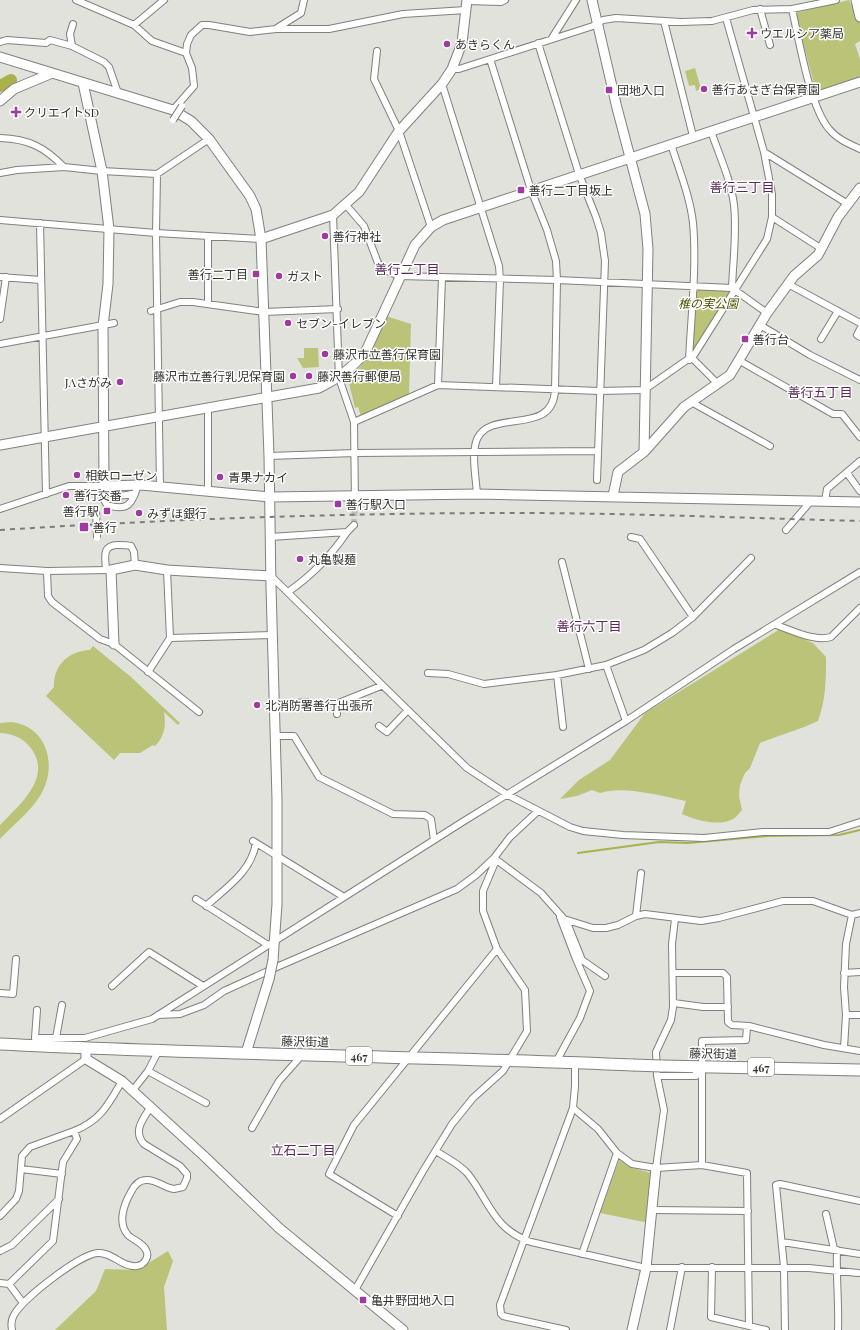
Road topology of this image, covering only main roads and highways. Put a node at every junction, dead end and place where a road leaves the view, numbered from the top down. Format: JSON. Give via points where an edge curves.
{"nodes":[{"id":1,"x":0,"y":1044,"type":"edge"},
{"id":2,"x":860,"y":1070,"type":"edge"}],
"edges":[{"from":1,"to":2,"type":"highway","name":"藤沢街道","number":"467","bridge":true,"via":[[39,1042],[86,1054],[159,1050],[575,1062],[633,1065],[659,1071],[699,1066]]}]}
